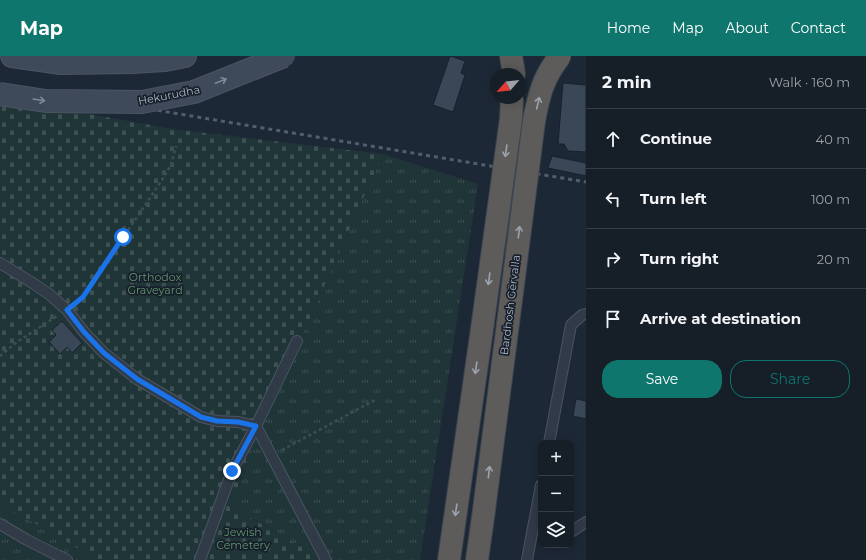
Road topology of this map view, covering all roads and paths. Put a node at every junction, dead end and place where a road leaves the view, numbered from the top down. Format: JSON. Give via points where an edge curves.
{"nodes":[{"id":1,"x":12,"y":56,"type":"edge"},
{"id":2,"x":185,"y":56,"type":"edge"},
{"id":3,"x":284,"y":56,"type":"edge"},
{"id":4,"x":511,"y":56,"type":"edge"},
{"id":5,"x":560,"y":56,"type":"edge"},
{"id":6,"x":513,"y":68,"type":"edge"},
{"id":7,"x":0,"y":94,"type":"edge"},
{"id":8,"x":512,"y":104,"type":"edge"},
{"id":9,"x":176,"y":146,"type":"dead end"},
{"id":10,"x":0,"y":263,"type":"edge"},
{"id":11,"x":67,"y":310,"type":"junction"},
{"id":12,"x":586,"y":314,"type":"edge"},
{"id":13,"x":296,"y":340,"type":"dead end"},
{"id":14,"x":0,"y":356,"type":"edge"},
{"id":15,"x":374,"y":400,"type":"dead end"},
{"id":16,"x":256,"y":426,"type":"junction"},
{"id":17,"x":550,"y":440,"type":"edge"},
{"id":18,"x":271,"y":456,"type":"junction"},
{"id":19,"x":538,"y":512,"type":"edge"},
{"id":20,"x":586,"y":522,"type":"edge"},
{"id":21,"x":0,"y":524,"type":"edge"},
{"id":22,"x":537,"y":524,"type":"edge"},
{"id":23,"x":574,"y":530,"type":"edge"},
{"id":24,"x":67,"y":560,"type":"edge"},
{"id":25,"x":200,"y":560,"type":"edge"},
{"id":26,"x":326,"y":560,"type":"edge"},
{"id":27,"x":449,"y":560,"type":"edge"},
{"id":28,"x":476,"y":560,"type":"edge"},
{"id":29,"x":527,"y":560,"type":"edge"}],
"edges":[{"from":1,"to":2,"type":"main road","via":[[61,63],[132,62]]},
{"from":7,"to":3,"type":"main road","name":"Hekurudha","one_way":true,"bridge":true,"via":[[46,101],[142,102],[194,92]]},
{"from":4,"to":6,"type":"highway"},
{"from":28,"to":5,"type":"highway","name":"Bardhosh Gërvalla","one_way":true,"bridge":true,"via":[[534,121],[545,79]]},
{"from":8,"to":27,"type":"highway","one_way":true,"bridge":true},
{"from":9,"to":11,"type":"path","via":[[171,165],[162,180],[83,297]]},
{"from":10,"to":11,"type":"lane","via":[[49,294]]},
{"from":11,"to":14,"type":"path"},
{"from":11,"to":16,"type":"lane","via":[[104,353],[137,379],[201,417]]},
{"from":12,"to":17,"type":"lane","via":[[571,325]]},
{"from":13,"to":16,"type":"lane"},
{"from":15,"to":18,"type":"path"},
{"from":16,"to":18,"type":"lane"},
{"from":16,"to":25,"type":"lane","via":[[232,471]]},
{"from":18,"to":26,"type":"lane"},
{"from":19,"to":22,"type":"lane"},
{"from":20,"to":23,"type":"lane"},
{"from":21,"to":24,"type":"lane"},
{"from":22,"to":29,"type":"lane"}]}
